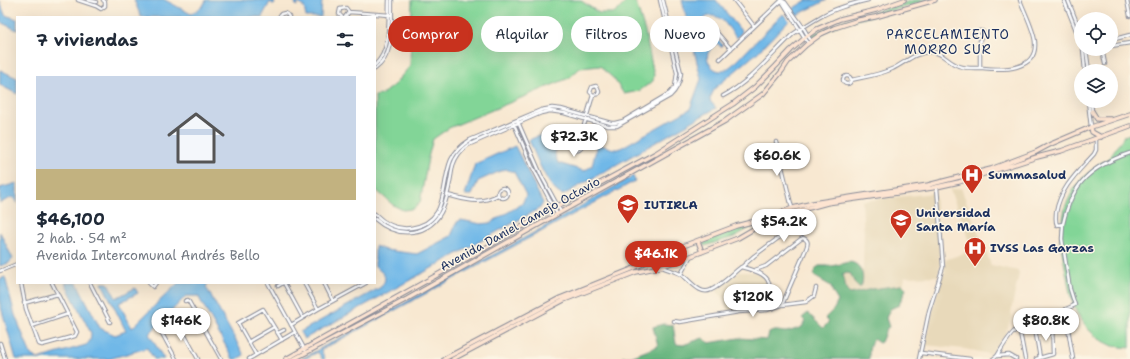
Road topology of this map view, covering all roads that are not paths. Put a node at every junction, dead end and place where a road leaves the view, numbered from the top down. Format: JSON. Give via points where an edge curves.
{"nodes":[{"id":1,"x":78,"y":0,"type":"edge"},
{"id":2,"x":88,"y":0,"type":"edge"},
{"id":3,"x":103,"y":0,"type":"edge"},
{"id":4,"x":389,"y":0,"type":"edge"},
{"id":5,"x":392,"y":0,"type":"edge"},
{"id":6,"x":660,"y":0,"type":"edge"},
{"id":7,"x":663,"y":0,"type":"edge"},
{"id":8,"x":734,"y":0,"type":"edge"},
{"id":9,"x":782,"y":0,"type":"edge"},
{"id":10,"x":868,"y":0,"type":"edge"},
{"id":11,"x":904,"y":0,"type":"edge"},
{"id":12,"x":935,"y":0,"type":"edge"},
{"id":13,"x":1020,"y":0,"type":"edge"},
{"id":14,"x":1064,"y":0,"type":"edge"},
{"id":15,"x":1068,"y":0,"type":"edge"},
{"id":16,"x":1127,"y":0,"type":"edge"},
{"id":17,"x":97,"y":3,"type":"edge"},
{"id":18,"x":349,"y":12,"type":"junction"},
{"id":19,"x":390,"y":15,"type":"junction"},
{"id":20,"x":1074,"y":15,"type":"edge"},
{"id":21,"x":280,"y":16,"type":"edge"},
{"id":22,"x":289,"y":16,"type":"edge"},
{"id":23,"x":341,"y":16,"type":"edge"},
{"id":24,"x":346,"y":16,"type":"edge"},
{"id":25,"x":665,"y":16,"type":"edge"},
{"id":26,"x":666,"y":16,"type":"edge"},
{"id":27,"x":1130,"y":16,"type":"edge"},
{"id":28,"x":754,"y":26,"type":"junction"},
{"id":29,"x":1074,"y":26,"type":"edge"},
{"id":30,"x":804,"y":27,"type":"junction"},
{"id":31,"x":799,"y":30,"type":"junction"},
{"id":32,"x":808,"y":35,"type":"junction"},
{"id":33,"x":720,"y":36,"type":"edge"},
{"id":34,"x":1130,"y":36,"type":"edge"},
{"id":35,"x":983,"y":37,"type":"dead end"},
{"id":36,"x":804,"y":38,"type":"junction"},
{"id":37,"x":1118,"y":39,"type":"edge"},
{"id":38,"x":810,"y":42,"type":"junction"},
{"id":39,"x":1130,"y":43,"type":"edge"},
{"id":40,"x":1118,"y":45,"type":"edge"},
{"id":41,"x":731,"y":49,"type":"junction"},
{"id":42,"x":674,"y":52,"type":"edge"},
{"id":43,"x":1103,"y":56,"type":"edge"},
{"id":44,"x":720,"y":59,"type":"dead end"},
{"id":45,"x":376,"y":64,"type":"edge"},
{"id":46,"x":1105,"y":64,"type":"dead end"},
{"id":47,"x":376,"y":68,"type":"edge"},
{"id":48,"x":980,"y":68,"type":"junction"},
{"id":49,"x":878,"y":75,"type":"junction"},
{"id":50,"x":877,"y":79,"type":"dead end"},
{"id":51,"x":851,"y":80,"type":"dead end"},
{"id":52,"x":593,"y":95,"type":"dead end"},
{"id":53,"x":723,"y":96,"type":"dead end"},
{"id":54,"x":1089,"y":108,"type":"edge"},
{"id":55,"x":1091,"y":108,"type":"edge"},
{"id":56,"x":1092,"y":111,"type":"joint"},
{"id":57,"x":1130,"y":114,"type":"edge"},
{"id":58,"x":586,"y":118,"type":"junction"},
{"id":59,"x":1115,"y":119,"type":"junction"},
{"id":60,"x":517,"y":122,"type":"junction"},
{"id":61,"x":514,"y":123,"type":"junction"},
{"id":62,"x":1130,"y":126,"type":"edge"},
{"id":63,"x":1091,"y":127,"type":"junction"},
{"id":64,"x":1102,"y":137,"type":"junction"},
{"id":65,"x":1096,"y":139,"type":"junction"},
{"id":66,"x":579,"y":142,"type":"dead end"},
{"id":67,"x":776,"y":142,"type":"dead end"},
{"id":68,"x":1130,"y":154,"type":"edge"},
{"id":69,"x":937,"y":187,"type":"junction"},
{"id":70,"x":445,"y":195,"type":"junction"},
{"id":71,"x":498,"y":195,"type":"dead end"},
{"id":72,"x":556,"y":207,"type":"junction"},
{"id":73,"x":792,"y":208,"type":"junction"},
{"id":74,"x":805,"y":208,"type":"junction"},
{"id":75,"x":559,"y":213,"type":"junction"},
{"id":76,"x":376,"y":215,"type":"edge"},
{"id":77,"x":376,"y":220,"type":"edge"},
{"id":78,"x":1063,"y":224,"type":"junction"},
{"id":79,"x":698,"y":241,"type":"junction"},
{"id":80,"x":702,"y":252,"type":"junction"},
{"id":81,"x":691,"y":256,"type":"junction"},
{"id":82,"x":16,"y":264,"type":"edge"},
{"id":83,"x":660,"y":266,"type":"junction"},
{"id":84,"x":741,"y":268,"type":"junction"},
{"id":85,"x":755,"y":270,"type":"junction"},
{"id":86,"x":0,"y":271,"type":"edge"},
{"id":87,"x":681,"y":274,"type":"junction"},
{"id":88,"x":21,"y":284,"type":"edge"},
{"id":89,"x":53,"y":284,"type":"edge"},
{"id":90,"x":91,"y":284,"type":"edge"},
{"id":91,"x":269,"y":284,"type":"edge"},
{"id":92,"x":281,"y":284,"type":"edge"},
{"id":93,"x":284,"y":284,"type":"edge"},
{"id":94,"x":305,"y":284,"type":"edge"},
{"id":95,"x":325,"y":284,"type":"edge"},
{"id":96,"x":364,"y":284,"type":"edge"},
{"id":97,"x":278,"y":286,"type":"dead end"},
{"id":98,"x":816,"y":288,"type":"dead end"},
{"id":99,"x":58,"y":294,"type":"junction"},
{"id":100,"x":185,"y":301,"type":"dead end"},
{"id":101,"x":333,"y":301,"type":"junction"},
{"id":102,"x":24,"y":303,"type":"junction"},
{"id":103,"x":782,"y":305,"type":"junction"},
{"id":104,"x":318,"y":309,"type":"junction"},
{"id":105,"x":761,"y":310,"type":"junction"},
{"id":106,"x":68,"y":314,"type":"junction"},
{"id":107,"x":170,"y":314,"type":"dead end"},
{"id":108,"x":303,"y":318,"type":"junction"},
{"id":109,"x":674,"y":321,"type":"dead end"},
{"id":110,"x":110,"y":322,"type":"dead end"},
{"id":111,"x":1052,"y":322,"type":"junction"},
{"id":112,"x":1067,"y":322,"type":"junction"},
{"id":113,"x":1034,"y":324,"type":"junction"},
{"id":114,"x":291,"y":325,"type":"junction"},
{"id":115,"x":32,"y":326,"type":"junction"},
{"id":116,"x":161,"y":326,"type":"dead end"},
{"id":117,"x":274,"y":327,"type":"junction"},
{"id":118,"x":1019,"y":327,"type":"junction"},
{"id":119,"x":284,"y":330,"type":"dead end"},
{"id":120,"x":295,"y":332,"type":"junction"},
{"id":121,"x":278,"y":333,"type":"junction"},
{"id":122,"x":282,"y":340,"type":"junction"},
{"id":123,"x":248,"y":342,"type":"junction"},
{"id":124,"x":0,"y":343,"type":"edge"},
{"id":125,"x":306,"y":350,"type":"junction"},
{"id":126,"x":921,"y":353,"type":"junction"},
{"id":127,"x":256,"y":355,"type":"junction"},
{"id":128,"x":997,"y":356,"type":"junction"},
{"id":129,"x":1040,"y":358,"type":"edge"},
{"id":130,"x":5,"y":359,"type":"edge"},
{"id":131,"x":176,"y":359,"type":"edge"},
{"id":132,"x":198,"y":359,"type":"edge"},
{"id":133,"x":221,"y":359,"type":"edge"},
{"id":134,"x":249,"y":359,"type":"edge"},
{"id":135,"x":286,"y":359,"type":"edge"},
{"id":136,"x":294,"y":359,"type":"edge"},
{"id":137,"x":444,"y":359,"type":"edge"},
{"id":138,"x":453,"y":359,"type":"edge"},
{"id":139,"x":919,"y":359,"type":"edge"},
{"id":140,"x":970,"y":359,"type":"edge"},
{"id":141,"x":994,"y":359,"type":"edge"},
{"id":142,"x":1016,"y":359,"type":"edge"},
{"id":143,"x":1025,"y":359,"type":"edge"},
{"id":144,"x":1036,"y":359,"type":"edge"},
{"id":145,"x":1073,"y":359,"type":"edge"}],
"edges":[{"from":1,"to":17,"type":"street"},
{"from":2,"to":17,"type":"street"},
{"from":3,"to":17,"type":"street","via":[[105,4],[101,9]]},
{"from":4,"to":19,"type":"street"},
{"from":5,"to":19,"type":"street"},
{"from":6,"to":25,"type":"street"},
{"from":7,"to":26,"type":"street"},
{"from":8,"to":28,"type":"street"},
{"from":9,"to":28,"type":"street"},
{"from":9,"to":30,"type":"street"},
{"from":9,"to":31,"type":"street"},
{"from":10,"to":30,"type":"street","via":[[834,10]]},
{"from":11,"to":32,"type":"main road","name":"Avenida Daniel Camejo Octavio","via":[[840,19]]},
{"from":12,"to":38,"type":"main road","name":"Avenida Daniel Camejo Octavio","via":[[834,28]]},
{"from":13,"to":48,"type":"street","via":[[1035,40],[1031,57],[1016,68]]},
{"from":14,"to":29,"type":"street"},
{"from":15,"to":20,"type":"street"},
{"from":16,"to":27,"type":"street"},
{"from":18,"to":19,"type":"street"},
{"from":18,"to":23,"type":"street","via":[[346,8],[340,9]]},
{"from":18,"to":24,"type":"street"},
{"from":19,"to":45,"type":"street","via":[[386,46]]},
{"from":19,"to":47,"type":"street","via":[[390,46]]},
{"from":21,"to":22,"type":"street","via":[[284,13]]},
{"from":28,"to":41,"type":"street"},
{"from":30,"to":31,"type":"street"},
{"from":30,"to":32,"type":"street"},
{"from":31,"to":36,"type":"street"},
{"from":31,"to":53,"type":"street","via":[[757,70],[729,94]]},
{"from":32,"to":36,"type":"main road","name":"Avenida Daniel Camejo Octavio"},
{"from":32,"to":38,"type":"street"},
{"from":33,"to":41,"type":"street"},
{"from":34,"to":37,"type":"street"},
{"from":35,"to":48,"type":"street"},
{"from":36,"to":38,"type":"street"},
{"from":36,"to":72,"type":"main road","name":"Avenida Daniel Camejo Octavio","via":[[755,87],[733,104],[656,153]]},
{"from":38,"to":75,"type":"main road","name":"Avenida Daniel Camejo Octavio","via":[[788,62],[763,94],[725,122]]},
{"from":39,"to":40,"type":"street"},
{"from":41,"to":44,"type":"street"},
{"from":42,"to":58,"type":"street","via":[[681,74],[677,89],[670,96],[617,126],[608,126]]},
{"from":43,"to":46,"type":"street"},
{"from":48,"to":49,"type":"street","via":[[962,67],[938,53],[925,52]]},
{"from":49,"to":50,"type":"street"},
{"from":49,"to":51,"type":"street"},
{"from":52,"to":58,"type":"street"},
{"from":54,"to":63,"type":"street"},
{"from":55,"to":56,"type":"street"},
{"from":56,"to":59,"type":"main road","via":[[1102,120]]},
{"from":57,"to":59,"type":"main road"},
{"from":58,"to":60,"type":"street","via":[[557,111],[545,111]]},
{"from":58,"to":66,"type":"street"},
{"from":59,"to":63,"type":"main road"},
{"from":60,"to":61,"type":"street"},
{"from":60,"to":72,"type":"street"},
{"from":61,"to":70,"type":"street","via":[[460,146],[450,164]]},
{"from":61,"to":72,"type":"street","via":[[532,166]]},
{"from":62,"to":64,"type":"main road"},
{"from":63,"to":64,"type":"main road","via":[[1092,132]]},
{"from":63,"to":73,"type":"main road","via":[[991,169],[928,185]]},
{"from":64,"to":65,"type":"main road"},
{"from":65,"to":69,"type":"main road","via":[[1061,152]]},
{"from":65,"to":78,"type":"street","via":[[1094,154],[1069,182],[1060,198],[1056,223]]},
{"from":67,"to":73,"type":"street"},
{"from":68,"to":78,"type":"street","via":[[1101,165],[1085,179],[1067,207]]},
{"from":69,"to":74,"type":"main road"},
{"from":69,"to":126,"type":"street","via":[[943,267],[929,311]]},
{"from":70,"to":71,"type":"street","via":[[484,202]]},
{"from":70,"to":76,"type":"street","via":[[435,215],[419,226],[407,229],[394,227]]},
{"from":70,"to":77,"type":"street","via":[[444,207],[439,215],[422,229],[397,231]]},
{"from":72,"to":75,"type":"street"},
{"from":72,"to":125,"type":"main road","name":"Avenida Daniel Camejo Octavio"},
{"from":73,"to":79,"type":"main road"},
{"from":74,"to":80,"type":"main road","via":[[767,222],[738,238]]},
{"from":74,"to":84,"type":"street","via":[[804,220]]},
{"from":75,"to":125,"type":"main road","name":"Avenida Daniel Camejo Octavio","via":[[407,299]]},
{"from":78,"to":112,"type":"street","via":[[1062,239],[1075,305],[1067,308]]},
{"from":79,"to":80,"type":"main road"},
{"from":79,"to":137,"type":"main road","via":[[560,298]]},
{"from":80,"to":81,"type":"main road"},
{"from":81,"to":83,"type":"main road"},
{"from":81,"to":87,"type":"street"},
{"from":82,"to":86,"type":"street"},
{"from":83,"to":87,"type":"street"},
{"from":83,"to":138,"type":"main road","via":[[636,272],[564,300]]},
{"from":84,"to":85,"type":"street"},
{"from":84,"to":87,"type":"street","via":[[708,291],[697,288]]},
{"from":85,"to":103,"type":"street","via":[[766,266],[801,239],[807,241],[808,244]]},
{"from":85,"to":105,"type":"street","via":[[765,277],[769,287]]},
{"from":88,"to":102,"type":"street"},
{"from":89,"to":99,"type":"street"},
{"from":90,"to":110,"type":"street"},
{"from":91,"to":114,"type":"street"},
{"from":92,"to":97,"type":"street"},
{"from":93,"to":108,"type":"street"},
{"from":94,"to":104,"type":"street"},
{"from":95,"to":101,"type":"street"},
{"from":96,"to":101,"type":"street"},
{"from":98,"to":103,"type":"street","via":[[814,296],[809,300]]},
{"from":99,"to":102,"type":"street"},
{"from":99,"to":106,"type":"street"},
{"from":100,"to":133,"type":"street","via":[[188,300]]},
{"from":101,"to":104,"type":"street"},
{"from":102,"to":115,"type":"street"},
{"from":103,"to":105,"type":"street"},
{"from":104,"to":108,"type":"street"},
{"from":105,"to":109,"type":"street"},
{"from":106,"to":115,"type":"street"},
{"from":106,"to":115,"type":"street","via":[[77,332],[75,336],[42,345],[39,344]]},
{"from":107,"to":132,"type":"street","via":[[174,314]]},
{"from":108,"to":114,"type":"street"},
{"from":111,"to":112,"type":"street"},
{"from":111,"to":113,"type":"street"},
{"from":111,"to":129,"type":"street","via":[[1053,354]]},
{"from":112,"to":145,"type":"street"},
{"from":113,"to":118,"type":"street"},
{"from":113,"to":129,"type":"street"},
{"from":114,"to":120,"type":"street"},
{"from":116,"to":131,"type":"street","via":[[159,328]]},
{"from":117,"to":121,"type":"street"},
{"from":117,"to":123,"type":"street"},
{"from":117,"to":123,"type":"street","via":[[262,309],[238,324]]},
{"from":118,"to":128,"type":"street"},
{"from":118,"to":143,"type":"street"},
{"from":119,"to":121,"type":"street"},
{"from":120,"to":122,"type":"street"},
{"from":120,"to":125,"type":"street"},
{"from":121,"to":122,"type":"street"},
{"from":122,"to":127,"type":"street"},
{"from":123,"to":127,"type":"street"},
{"from":124,"to":130,"type":"street"},
{"from":125,"to":135,"type":"main road","name":"Avenida Daniel Camejo Octavio"},
{"from":125,"to":136,"type":"main road","name":"Avenida Daniel Camejo Octavio"},
{"from":126,"to":139,"type":"street"},
{"from":126,"to":140,"type":"street"},
{"from":127,"to":134,"type":"street"},
{"from":128,"to":141,"type":"street"},
{"from":128,"to":142,"type":"street","via":[[1010,356]]},
{"from":129,"to":144,"type":"street"}]}
